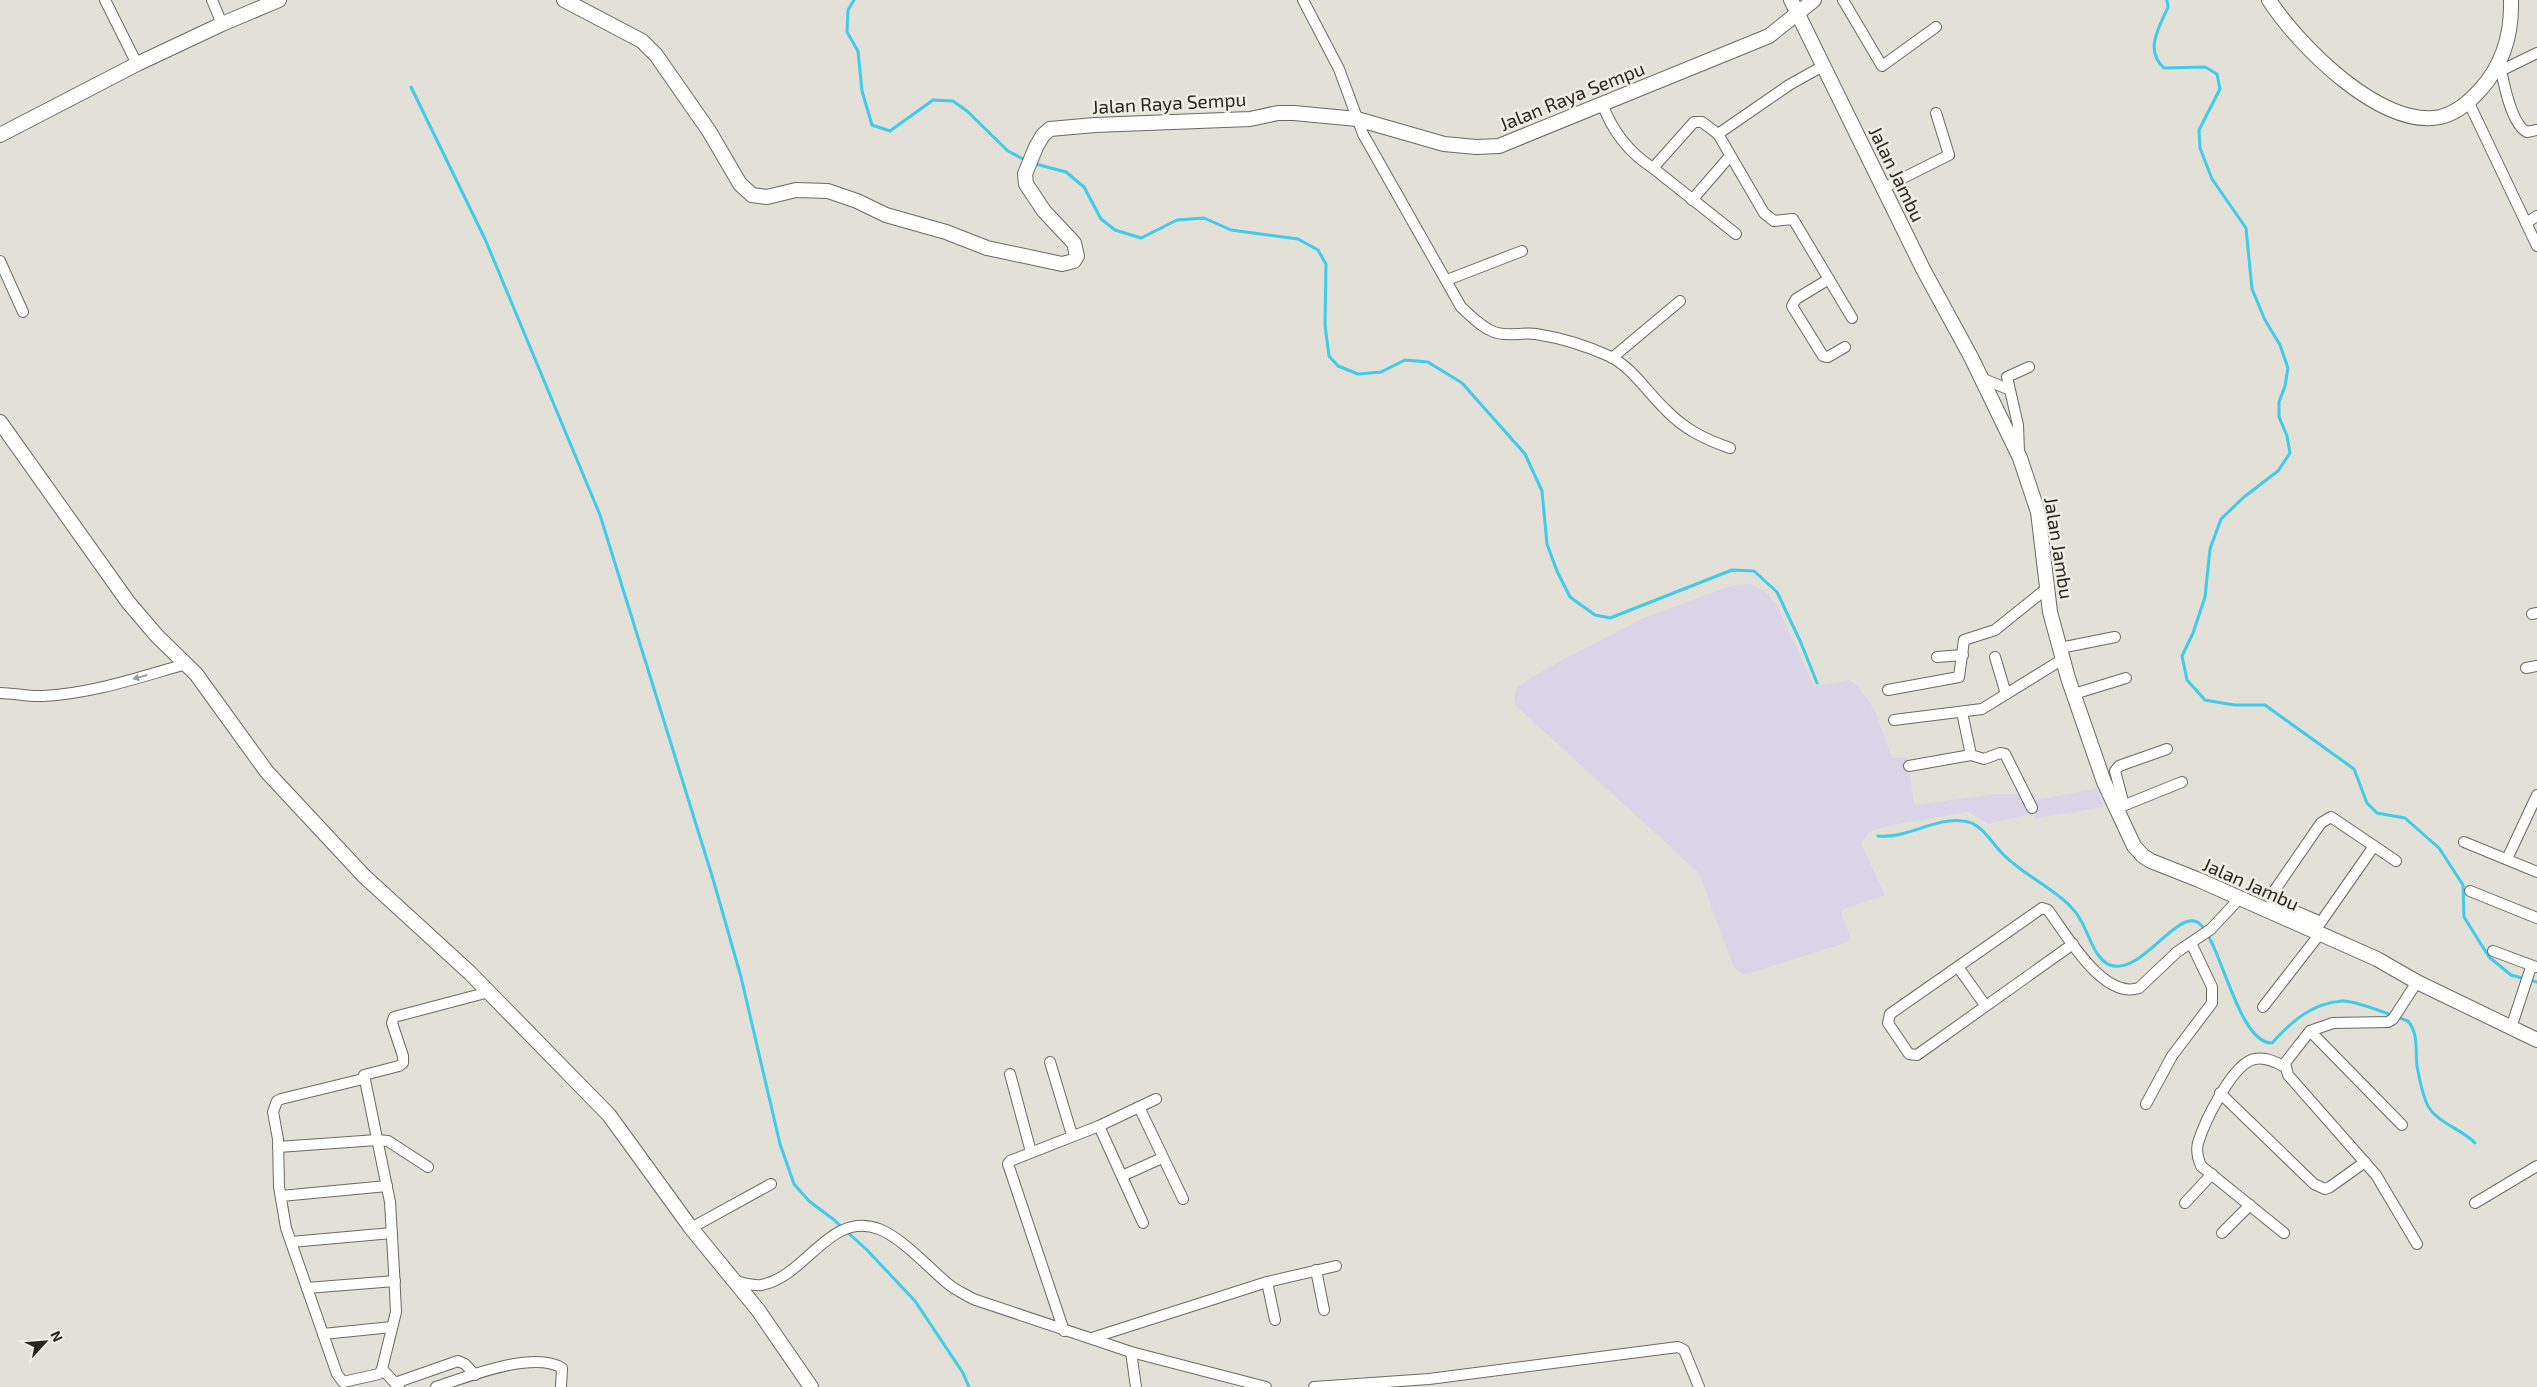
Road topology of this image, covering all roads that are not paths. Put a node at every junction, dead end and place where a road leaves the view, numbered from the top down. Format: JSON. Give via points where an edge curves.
{"nodes":[{"id":1,"x":106,"y":0,"type":"edge"},
{"id":2,"x":212,"y":0,"type":"edge"},
{"id":3,"x":279,"y":0,"type":"edge"},
{"id":4,"x":564,"y":0,"type":"edge"},
{"id":5,"x":1303,"y":0,"type":"edge"},
{"id":6,"x":1791,"y":0,"type":"edge"},
{"id":7,"x":1814,"y":0,"type":"edge"},
{"id":8,"x":1844,"y":0,"type":"edge"},
{"id":9,"x":2269,"y":0,"type":"edge"},
{"id":10,"x":2511,"y":0,"type":"edge"},
{"id":11,"x":1798,"y":14,"type":"junction"},
{"id":12,"x":222,"y":24,"type":"junction"},
{"id":13,"x":1936,"y":27,"type":"dead end"},
{"id":14,"x":2537,"y":54,"type":"edge"},
{"id":15,"x":136,"y":64,"type":"junction"},
{"id":16,"x":1823,"y":66,"type":"junction"},
{"id":17,"x":2497,"y":72,"type":"junction"},
{"id":18,"x":1602,"y":103,"type":"junction"},
{"id":19,"x":2469,"y":103,"type":"junction"},
{"id":20,"x":1936,"y":114,"type":"dead end"},
{"id":21,"x":1357,"y":119,"type":"junction"},
{"id":22,"x":2537,"y":130,"type":"edge"},
{"id":23,"x":1718,"y":134,"type":"junction"},
{"id":24,"x":0,"y":135,"type":"edge"},
{"id":25,"x":1730,"y":156,"type":"junction"},
{"id":26,"x":1653,"y":168,"type":"junction"},
{"id":27,"x":1883,"y":188,"type":"junction"},
{"id":28,"x":1692,"y":200,"type":"junction"},
{"id":29,"x":2537,"y":216,"type":"edge"},
{"id":30,"x":2526,"y":223,"type":"junction"},
{"id":31,"x":1736,"y":234,"type":"dead end"},
{"id":32,"x":2537,"y":246,"type":"edge"},
{"id":33,"x":1522,"y":251,"type":"dead end"},
{"id":34,"x":0,"y":261,"type":"edge"},
{"id":35,"x":1828,"y":279,"type":"junction"},
{"id":36,"x":1447,"y":280,"type":"junction"},
{"id":37,"x":1680,"y":300,"type":"dead end"},
{"id":38,"x":23,"y":312,"type":"dead end"},
{"id":39,"x":1852,"y":318,"type":"dead end"},
{"id":40,"x":1845,"y":347,"type":"dead end"},
{"id":41,"x":1612,"y":358,"type":"junction"},
{"id":42,"x":2029,"y":367,"type":"dead end"},
{"id":43,"x":1981,"y":378,"type":"junction"},
{"id":44,"x":2008,"y":389,"type":"junction"},
{"id":45,"x":0,"y":422,"type":"edge"},
{"id":46,"x":1730,"y":448,"type":"dead end"},
{"id":47,"x":2020,"y":458,"type":"junction"},
{"id":48,"x":2046,"y":589,"type":"junction"},
{"id":49,"x":2115,"y":637,"type":"dead end"},
{"id":50,"x":2062,"y":653,"type":"junction"},
{"id":51,"x":1963,"y":655,"type":"junction"},
{"id":52,"x":1937,"y":657,"type":"dead end"},
{"id":53,"x":1995,"y":657,"type":"dead end"},
{"id":54,"x":186,"y":664,"type":"junction"},
{"id":55,"x":2537,"y":666,"type":"edge"},
{"id":56,"x":2526,"y":668,"type":"dead end"},
{"id":57,"x":2126,"y":678,"type":"dead end"},
{"id":58,"x":1888,"y":690,"type":"dead end"},
{"id":59,"x":0,"y":693,"type":"edge"},
{"id":60,"x":2006,"y":694,"type":"junction"},
{"id":61,"x":2074,"y":694,"type":"junction"},
{"id":62,"x":1962,"y":712,"type":"junction"},
{"id":63,"x":1894,"y":720,"type":"dead end"},
{"id":64,"x":2167,"y":749,"type":"dead end"},
{"id":65,"x":1970,"y":755,"type":"junction"},
{"id":66,"x":1909,"y":766,"type":"dead end"},
{"id":67,"x":2182,"y":782,"type":"dead end"},
{"id":68,"x":2536,"y":798,"type":"edge"},
{"id":69,"x":2120,"y":807,"type":"junction"},
{"id":70,"x":2032,"y":808,"type":"dead end"},
{"id":71,"x":2464,"y":842,"type":"dead end"},
{"id":72,"x":2374,"y":846,"type":"junction"},
{"id":73,"x":2506,"y":859,"type":"junction"},
{"id":74,"x":2396,"y":861,"type":"dead end"},
{"id":75,"x":2537,"y":872,"type":"edge"},
{"id":76,"x":2470,"y":891,"type":"dead end"},
{"id":77,"x":2239,"y":899,"type":"junction"},
{"id":78,"x":2537,"y":918,"type":"edge"},
{"id":79,"x":2318,"y":930,"type":"junction"},
{"id":80,"x":2196,"y":940,"type":"junction"},
{"id":81,"x":2073,"y":944,"type":"junction"},
{"id":82,"x":2493,"y":951,"type":"dead end"},
{"id":83,"x":1958,"y":967,"type":"junction"},
{"id":84,"x":2532,"y":969,"type":"edge"},
{"id":85,"x":2417,"y":982,"type":"junction"},
{"id":86,"x":489,"y":992,"type":"junction"},
{"id":87,"x":1985,"y":1005,"type":"junction"},
{"id":88,"x":2263,"y":1007,"type":"dead end"},
{"id":89,"x":2511,"y":1028,"type":"junction"},
{"id":90,"x":2310,"y":1031,"type":"junction"},
{"id":91,"x":2537,"y":1040,"type":"edge"},
{"id":92,"x":1050,"y":1062,"type":"dead end"},
{"id":93,"x":2285,"y":1067,"type":"junction"},
{"id":94,"x":1010,"y":1074,"type":"dead end"},
{"id":95,"x":363,"y":1079,"type":"junction"},
{"id":96,"x":2220,"y":1093,"type":"junction"},
{"id":97,"x":1156,"y":1099,"type":"dead end"},
{"id":98,"x":2146,"y":1104,"type":"dead end"},
{"id":99,"x":1139,"y":1107,"type":"junction"},
{"id":100,"x":2402,"y":1125,"type":"dead end"},
{"id":101,"x":1099,"y":1126,"type":"junction"},
{"id":102,"x":1072,"y":1135,"type":"junction"},
{"id":103,"x":378,"y":1140,"type":"junction"},
{"id":104,"x":278,"y":1147,"type":"junction"},
{"id":105,"x":1031,"y":1152,"type":"junction"},
{"id":106,"x":1162,"y":1158,"type":"junction"},
{"id":107,"x":2364,"y":1162,"type":"junction"},
{"id":108,"x":2537,"y":1166,"type":"edge"},
{"id":109,"x":428,"y":1167,"type":"dead end"},
{"id":110,"x":2212,"y":1174,"type":"junction"},
{"id":111,"x":1122,"y":1176,"type":"junction"},
{"id":112,"x":771,"y":1184,"type":"dead end"},
{"id":113,"x":387,"y":1186,"type":"junction"},
{"id":114,"x":281,"y":1196,"type":"junction"},
{"id":115,"x":1183,"y":1199,"type":"dead end"},
{"id":116,"x":2185,"y":1203,"type":"dead end"},
{"id":117,"x":2476,"y":1203,"type":"dead end"},
{"id":118,"x":2250,"y":1205,"type":"junction"},
{"id":119,"x":1143,"y":1223,"type":"dead end"},
{"id":120,"x":691,"y":1228,"type":"junction"},
{"id":121,"x":392,"y":1233,"type":"junction"},
{"id":122,"x":2284,"y":1233,"type":"dead end"},
{"id":123,"x":2222,"y":1234,"type":"dead end"},
{"id":124,"x":291,"y":1242,"type":"junction"},
{"id":125,"x":2417,"y":1244,"type":"dead end"},
{"id":126,"x":1336,"y":1266,"type":"dead end"},
{"id":127,"x":1316,"y":1270,"type":"junction"},
{"id":128,"x":395,"y":1281,"type":"junction"},
{"id":129,"x":735,"y":1281,"type":"junction"},
{"id":130,"x":1267,"y":1282,"type":"junction"},
{"id":131,"x":307,"y":1288,"type":"junction"},
{"id":132,"x":1324,"y":1310,"type":"dead end"},
{"id":133,"x":1276,"y":1320,"type":"dead end"},
{"id":134,"x":392,"y":1327,"type":"junction"},
{"id":135,"x":1064,"y":1331,"type":"junction"},
{"id":136,"x":323,"y":1334,"type":"junction"},
{"id":137,"x":1092,"y":1338,"type":"junction"},
{"id":138,"x":1131,"y":1352,"type":"junction"},
{"id":139,"x":382,"y":1369,"type":"junction"},
{"id":140,"x":475,"y":1375,"type":"junction"},
{"id":141,"x":1398,"y":1384,"type":"edge"},
{"id":142,"x":397,"y":1385,"type":"edge"},
{"id":143,"x":1250,"y":1385,"type":"edge"},
{"id":144,"x":436,"y":1387,"type":"edge"},
{"id":145,"x":561,"y":1387,"type":"edge"},
{"id":146,"x":811,"y":1387,"type":"edge"},
{"id":147,"x":1136,"y":1387,"type":"edge"},
{"id":148,"x":1266,"y":1387,"type":"edge"},
{"id":149,"x":1314,"y":1387,"type":"edge"},
{"id":150,"x":1699,"y":1387,"type":"edge"}],
"edges":[{"from":1,"to":15,"type":"street"},
{"from":2,"to":12,"type":"street"},
{"from":3,"to":12,"type":"street"},
{"from":4,"to":21,"type":"street","name":"Jalan Raya Sempu","via":[[630,33],[649,48],[709,131],[740,184],[752,195],[767,197],[796,190],[828,191],[886,215],[987,248],[1050,264],[1068,264],[1077,256],[1074,244],[1029,190],[1025,174],[1043,135],[1060,127],[1250,119],[1278,113]]},
{"from":5,"to":21,"type":"street","via":[[1340,69]]},
{"from":6,"to":11,"type":"street","name":"Jalan Jambu"},
{"from":7,"to":11,"type":"street","name":"Jalan Raya Sempu"},
{"from":8,"to":13,"type":"street","via":[[1882,66]]},
{"from":9,"to":19,"type":"street","via":[[2282,19],[2331,70],[2383,104],[2407,116],[2424,118],[2448,114]]},
{"from":10,"to":17,"type":"street","via":[[2507,47]]},
{"from":11,"to":16,"type":"street","name":"Jalan Jambu"},
{"from":11,"to":18,"type":"street","name":"Jalan Raya Sempu","via":[[1769,36]]},
{"from":12,"to":15,"type":"street"},
{"from":14,"to":17,"type":"street"},
{"from":15,"to":24,"type":"street"},
{"from":16,"to":23,"type":"street"},
{"from":16,"to":27,"type":"street","name":"Jalan Jambu"},
{"from":17,"to":19,"type":"street"},
{"from":17,"to":22,"type":"street","via":[[2519,125],[2527,132]]},
{"from":18,"to":21,"type":"street","name":"Jalan Raya Sempu","via":[[1511,142],[1490,146],[1444,144]]},
{"from":18,"to":26,"type":"street","via":[[1616,134],[1640,160]]},
{"from":19,"to":30,"type":"street"},
{"from":20,"to":27,"type":"street","via":[[1949,155]]},
{"from":21,"to":36,"type":"street","via":[[1379,164]]},
{"from":23,"to":25,"type":"street"},
{"from":23,"to":26,"type":"street","via":[[1702,122],[1694,122]]},
{"from":25,"to":28,"type":"street"},
{"from":25,"to":35,"type":"street","via":[[1764,213],[1774,221],[1792,219]]},
{"from":26,"to":28,"type":"street"},
{"from":27,"to":43,"type":"street","name":"Jalan Jambu"},
{"from":28,"to":31,"type":"street"},
{"from":29,"to":30,"type":"street"},
{"from":30,"to":32,"type":"street"},
{"from":33,"to":36,"type":"street"},
{"from":34,"to":38,"type":"street"},
{"from":35,"to":39,"type":"street"},
{"from":35,"to":40,"type":"street","via":[[1796,299],[1792,306],[1824,356]]},
{"from":36,"to":41,"type":"street","via":[[1461,307],[1496,333],[1536,334],[1589,348]]},
{"from":37,"to":41,"type":"street"},
{"from":41,"to":46,"type":"street","via":[[1685,428],[1702,439]]},
{"from":42,"to":44,"type":"street","via":[[2006,377]]},
{"from":43,"to":44,"type":"street"},
{"from":43,"to":47,"type":"street","name":"Jalan Jambu"},
{"from":44,"to":47,"type":"street","via":[[2018,425]]},
{"from":45,"to":54,"type":"street","via":[[128,602],[156,636]]},
{"from":47,"to":48,"type":"street","name":"Jalan Jambu","via":[[2040,524]]},
{"from":48,"to":50,"type":"street","name":"Jalan Jambu"},
{"from":48,"to":51,"type":"street","via":[[1995,630],[1964,640]]},
{"from":49,"to":50,"type":"street"},
{"from":50,"to":60,"type":"street"},
{"from":50,"to":61,"type":"street","name":"Jalan Jambu"},
{"from":51,"to":52,"type":"street"},
{"from":51,"to":58,"type":"street","via":[[1959,677]]},
{"from":53,"to":60,"type":"street"},
{"from":54,"to":59,"type":"street","one_way":true,"via":[[117,684],[57,694]]},
{"from":54,"to":86,"type":"street","via":[[267,772],[311,821],[364,876]]},
{"from":55,"to":56,"type":"street"},
{"from":57,"to":61,"type":"street"},
{"from":60,"to":62,"type":"street","via":[[1982,709]]},
{"from":61,"to":69,"type":"street","name":"Jalan Jambu"},
{"from":62,"to":63,"type":"street"},
{"from":62,"to":65,"type":"street"},
{"from":64,"to":69,"type":"street","via":[[2119,766],[2115,771]]},
{"from":65,"to":66,"type":"street"},
{"from":65,"to":70,"type":"street","via":[[1984,759],[2005,754]]},
{"from":67,"to":69,"type":"street"},
{"from":68,"to":73,"type":"street"},
{"from":69,"to":77,"type":"street","name":"Jalan Jambu","via":[[2134,846],[2142,856]]},
{"from":71,"to":73,"type":"street"},
{"from":72,"to":74,"type":"street"},
{"from":72,"to":79,"type":"street"},
{"from":72,"to":79,"type":"street","via":[[2334,818],[2327,817],[2271,893],[2272,901]]},
{"from":73,"to":75,"type":"street"},
{"from":76,"to":78,"type":"street"},
{"from":77,"to":79,"type":"street","name":"Jalan Jambu"},
{"from":77,"to":80,"type":"street"},
{"from":79,"to":85,"type":"street","name":"Jalan Jambu"},
{"from":79,"to":88,"type":"street"},
{"from":80,"to":81,"type":"street","via":[[2139,988],[2132,990],[2101,979]]},
{"from":80,"to":98,"type":"street","via":[[2212,987],[2212,1003],[2172,1056]]},
{"from":81,"to":83,"type":"street","via":[[2044,907]]},
{"from":81,"to":87,"type":"street"},
{"from":82,"to":84,"type":"street"},
{"from":83,"to":87,"type":"street"},
{"from":83,"to":87,"type":"street","via":[[1890,1014],[1888,1024],[1898,1039],[1909,1054],[1917,1055]]},
{"from":84,"to":89,"type":"street"},
{"from":85,"to":89,"type":"street","name":"Jalan Jambu"},
{"from":85,"to":90,"type":"street","via":[[2393,1019],[2383,1023],[2333,1023]]},
{"from":86,"to":95,"type":"street","via":[[394,1018],[392,1023],[403,1063],[368,1073]]},
{"from":86,"to":120,"type":"street","via":[[609,1115]]},
{"from":89,"to":91,"type":"street","name":"Jalan Jambu"},
{"from":90,"to":93,"type":"street"},
{"from":90,"to":100,"type":"street"},
{"from":92,"to":102,"type":"street"},
{"from":93,"to":96,"type":"street","via":[[2270,1060],[2254,1059],[2244,1065]]},
{"from":93,"to":107,"type":"street","via":[[2288,1076]]},
{"from":94,"to":105,"type":"street"},
{"from":95,"to":103,"type":"street"},
{"from":95,"to":104,"type":"street","via":[[277,1101],[273,1112]]},
{"from":96,"to":107,"type":"street","via":[[2321,1188],[2330,1187]]},
{"from":96,"to":110,"type":"street","via":[[2198,1144],[2201,1166]]},
{"from":97,"to":99,"type":"street"},
{"from":99,"to":101,"type":"street"},
{"from":99,"to":106,"type":"street"},
{"from":101,"to":102,"type":"street"},
{"from":101,"to":111,"type":"street"},
{"from":102,"to":105,"type":"street"},
{"from":103,"to":104,"type":"street"},
{"from":103,"to":109,"type":"street","via":[[388,1142]]},
{"from":103,"to":113,"type":"street"},
{"from":104,"to":114,"type":"street"},
{"from":105,"to":135,"type":"street","via":[[1010,1161],[1009,1168]]},
{"from":106,"to":111,"type":"street"},
{"from":106,"to":115,"type":"street"},
{"from":107,"to":125,"type":"street","via":[[2376,1175]]},
{"from":108,"to":117,"type":"street"},
{"from":110,"to":116,"type":"street"},
{"from":110,"to":118,"type":"street"},
{"from":111,"to":119,"type":"street"},
{"from":112,"to":120,"type":"street"},
{"from":113,"to":114,"type":"street"},
{"from":113,"to":121,"type":"street"},
{"from":114,"to":124,"type":"street"},
{"from":118,"to":122,"type":"street"},
{"from":118,"to":123,"type":"street"},
{"from":120,"to":129,"type":"street"},
{"from":121,"to":124,"type":"street"},
{"from":121,"to":128,"type":"street"},
{"from":124,"to":131,"type":"street"},
{"from":126,"to":127,"type":"street"},
{"from":127,"to":130,"type":"street"},
{"from":127,"to":132,"type":"street"},
{"from":128,"to":131,"type":"street"},
{"from":128,"to":134,"type":"street","via":[[396,1312]]},
{"from":129,"to":135,"type":"street","via":[[754,1285],[781,1278],[807,1260],[832,1236],[851,1226],[869,1226],[885,1232],[949,1285],[973,1299]]},
{"from":129,"to":146,"type":"street"},
{"from":130,"to":133,"type":"street"},
{"from":130,"to":137,"type":"street"},
{"from":131,"to":136,"type":"street"},
{"from":134,"to":136,"type":"street"},
{"from":134,"to":139,"type":"street"},
{"from":135,"to":137,"type":"street"},
{"from":136,"to":139,"type":"street","via":[[336,1374],[343,1382],[374,1376]]},
{"from":137,"to":138,"type":"street"},
{"from":138,"to":143,"type":"street"},
{"from":138,"to":147,"type":"street"},
{"from":139,"to":142,"type":"street"},
{"from":140,"to":142,"type":"street","via":[[458,1361]]},
{"from":140,"to":144,"type":"street"},
{"from":140,"to":145,"type":"street","via":[[528,1361],[555,1364],[562,1368]]},
{"from":141,"to":149,"type":"street"},
{"from":141,"to":150,"type":"street","via":[[1678,1347],[1684,1350]]},
{"from":143,"to":148,"type":"street"}]}
